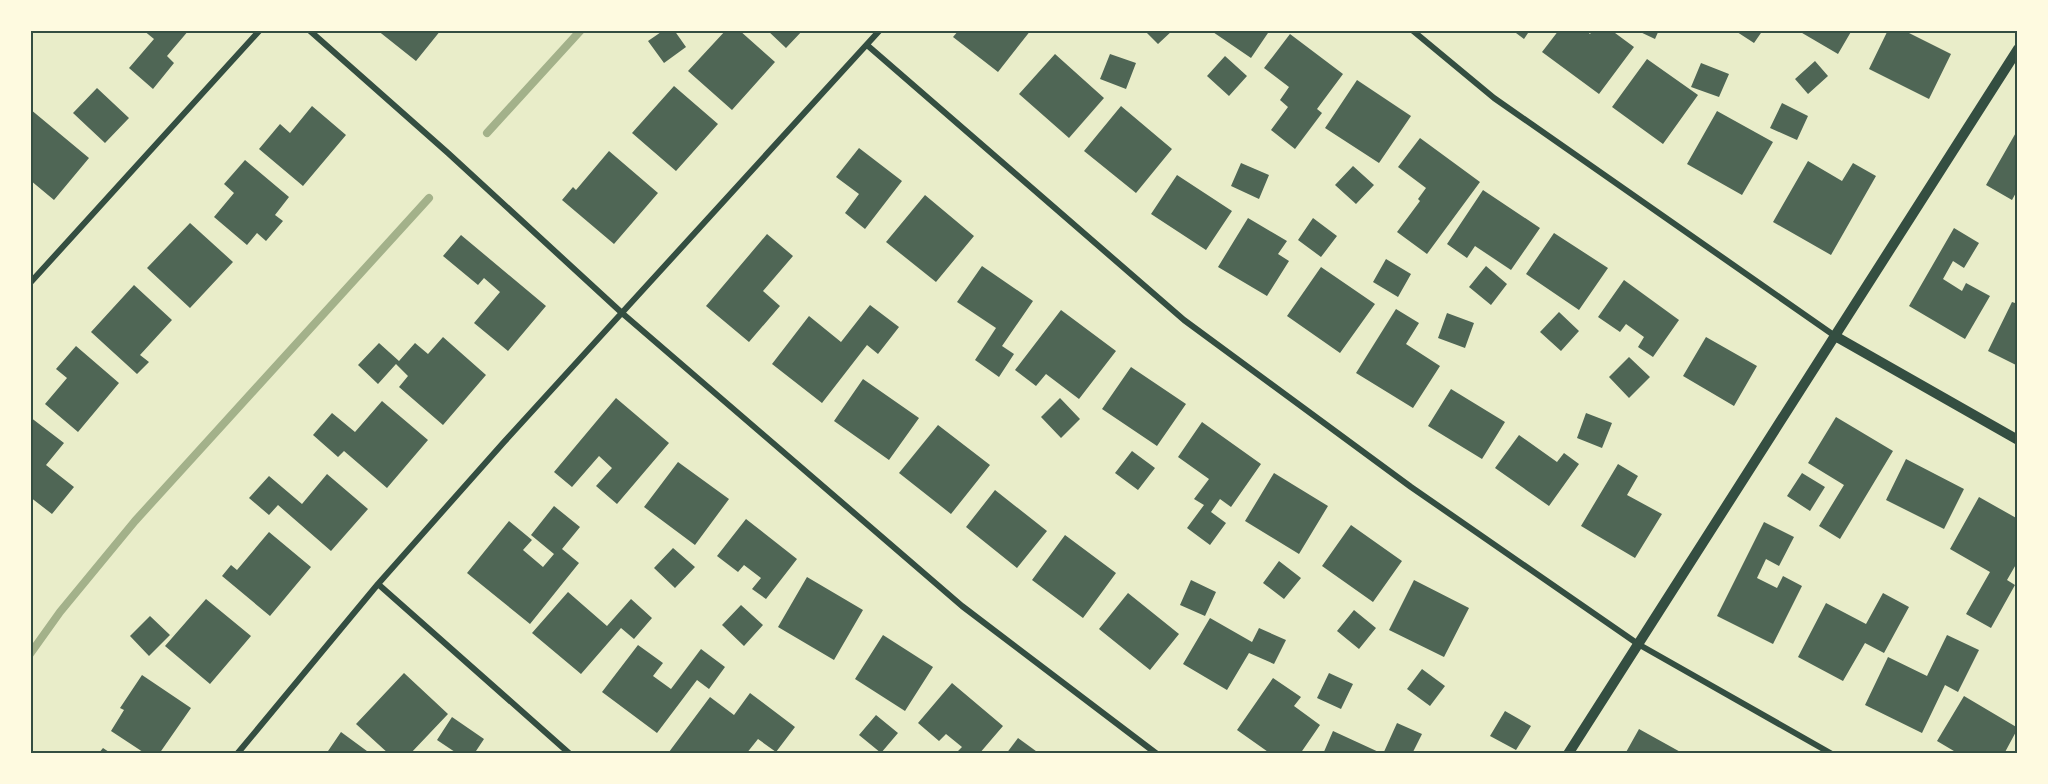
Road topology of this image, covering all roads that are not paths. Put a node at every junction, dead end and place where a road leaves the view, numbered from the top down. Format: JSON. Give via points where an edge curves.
{"nodes":[{"id":1,"x":260,"y":30,"type":"edge"},
{"id":2,"x":309,"y":30,"type":"edge"},
{"id":3,"x":880,"y":30,"type":"edge"},
{"id":4,"x":1412,"y":30,"type":"edge"},
{"id":5,"x":867,"y":45,"type":"junction"},
{"id":6,"x":2018,"y":49,"type":"edge"},
{"id":7,"x":30,"y":267,"type":"edge"},
{"id":8,"x":38,"y":274,"type":"junction"},
{"id":9,"x":30,"y":283,"type":"edge"},
{"id":10,"x":622,"y":313,"type":"junction"},
{"id":11,"x":1834,"y":336,"type":"junction"},
{"id":12,"x":2018,"y":440,"type":"edge"},
{"id":13,"x":378,"y":584,"type":"junction"},
{"id":14,"x":1638,"y":644,"type":"junction"},
{"id":15,"x":237,"y":754,"type":"edge"},
{"id":16,"x":570,"y":754,"type":"edge"},
{"id":17,"x":1157,"y":754,"type":"edge"},
{"id":18,"x":1568,"y":754,"type":"edge"},
{"id":19,"x":1832,"y":754,"type":"edge"}],
"edges":[{"from":1,"to":8,"type":"street"},
{"from":2,"to":10,"type":"street"},
{"from":3,"to":5,"type":"street"},
{"from":4,"to":11,"type":"street","via":[[1494,98]]},
{"from":5,"to":10,"type":"street"},
{"from":5,"to":14,"type":"street","via":[[1184,320],[1411,487]]},
{"from":6,"to":11,"type":"street"},
{"from":7,"to":8,"type":"street"},
{"from":8,"to":9,"type":"street"},
{"from":10,"to":13,"type":"street"},
{"from":10,"to":17,"type":"street","via":[[962,606]]},
{"from":11,"to":12,"type":"street"},
{"from":11,"to":14,"type":"street"},
{"from":13,"to":15,"type":"street"},
{"from":13,"to":16,"type":"street"},
{"from":14,"to":18,"type":"street"},
{"from":14,"to":19,"type":"street"}]}
